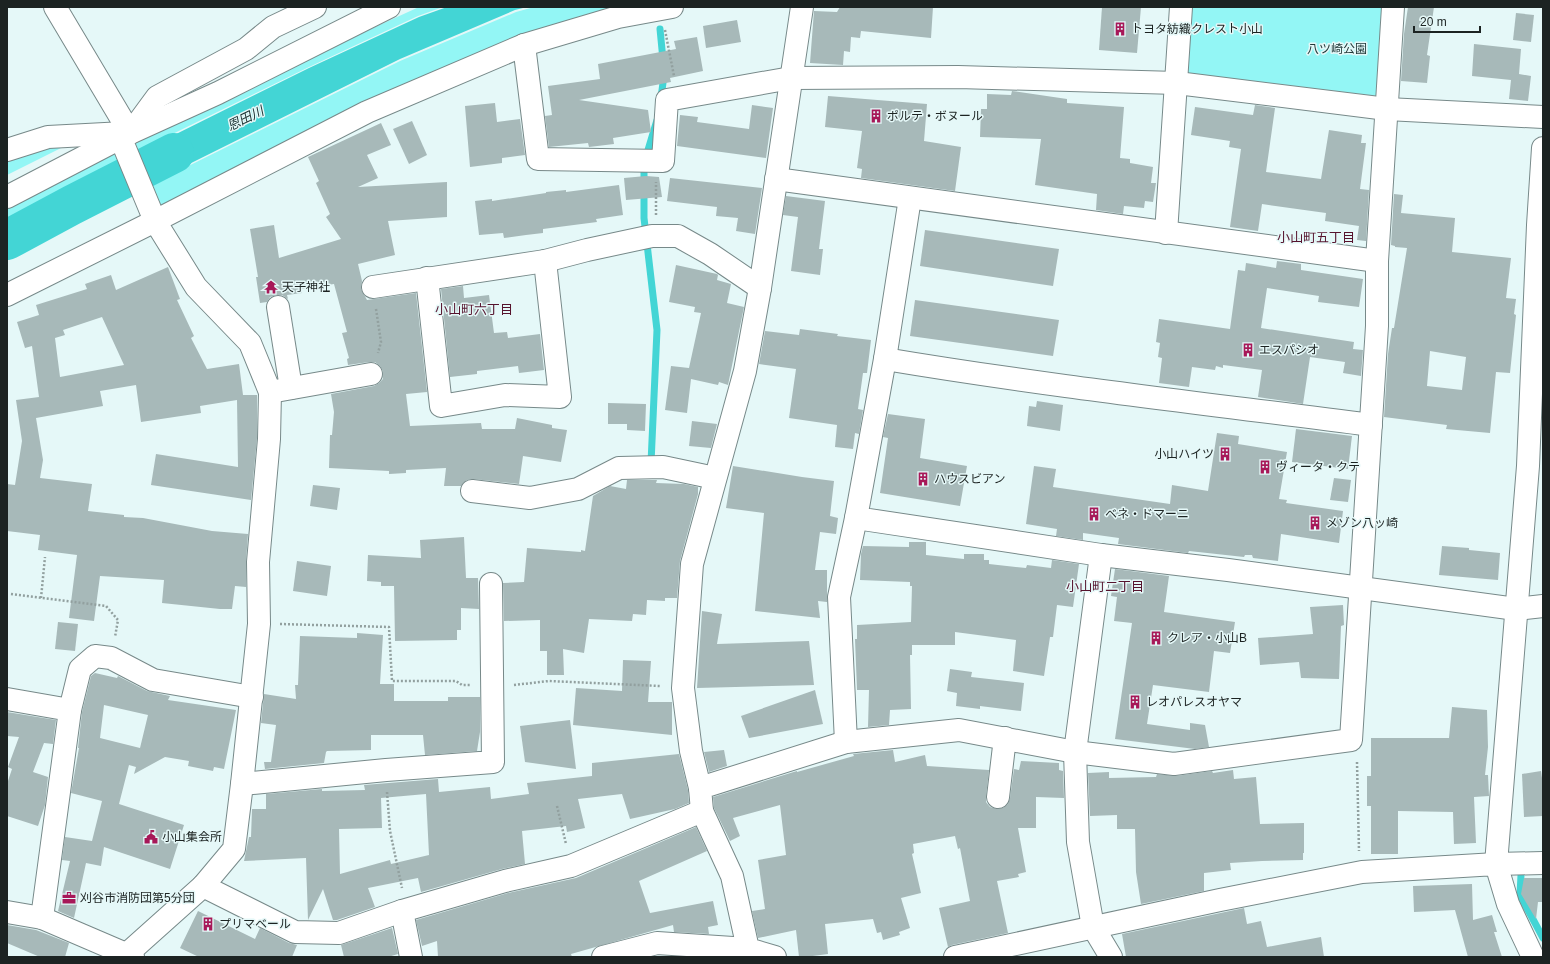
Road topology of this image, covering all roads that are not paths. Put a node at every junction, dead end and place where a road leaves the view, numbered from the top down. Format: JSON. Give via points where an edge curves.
{"nodes":[{"id":1,"x":56,"y":7,"type":"edge"},
{"id":2,"x":315,"y":7,"type":"edge"},
{"id":3,"x":389,"y":7,"type":"edge"},
{"id":4,"x":802,"y":7,"type":"edge"},
{"id":5,"x":1182,"y":7,"type":"edge"},
{"id":6,"x":1393,"y":7,"type":"edge"},
{"id":7,"x":666,"y":8,"type":"edge"},
{"id":8,"x":524,"y":45,"type":"junction"},
{"id":9,"x":791,"y":78,"type":"junction"},
{"id":10,"x":1178,"y":83,"type":"junction"},
{"id":11,"x":1387,"y":109,"type":"junction"},
{"id":12,"x":1543,"y":117,"type":"edge"},
{"id":13,"x":126,"y":136,"type":"junction"},
{"id":14,"x":1543,"y":148,"type":"edge"},
{"id":15,"x":7,"y":150,"type":"edge"},
{"id":16,"x":776,"y":179,"type":"junction"},
{"id":17,"x":7,"y":197,"type":"edge"},
{"id":18,"x":910,"y":198,"type":"junction"},
{"id":19,"x":155,"y":221,"type":"junction"},
{"id":20,"x":1541,"y":225,"type":"edge"},
{"id":21,"x":1166,"y":233,"type":"junction"},
{"id":22,"x":1377,"y":261,"type":"junction"},
{"id":23,"x":545,"y":262,"type":"junction"},
{"id":24,"x":427,"y":278,"type":"junction"},
{"id":25,"x":373,"y":286,"type":"road end"},
{"id":26,"x":760,"y":288,"type":"junction"},
{"id":27,"x":7,"y":295,"type":"edge"},
{"id":28,"x":278,"y":307,"type":"dead end"},
{"id":29,"x":885,"y":358,"type":"junction"},
{"id":30,"x":371,"y":374,"type":"road end"},
{"id":31,"x":281,"y":390,"type":"junction"},
{"id":32,"x":1371,"y":425,"type":"junction"},
{"id":33,"x":715,"y":478,"type":"junction"},
{"id":34,"x":472,"y":491,"type":"dead end"},
{"id":35,"x":856,"y":518,"type":"junction"},
{"id":36,"x":1101,"y":555,"type":"junction"},
{"id":37,"x":491,"y":584,"type":"dead end"},
{"id":38,"x":1360,"y":588,"type":"junction"},
{"id":39,"x":1543,"y":606,"type":"edge"},
{"id":40,"x":1516,"y":609,"type":"junction"},
{"id":41,"x":252,"y":697,"type":"junction"},
{"id":42,"x":7,"y":699,"type":"edge"},
{"id":43,"x":70,"y":710,"type":"junction"},
{"id":44,"x":1005,"y":738,"type":"junction"},
{"id":45,"x":846,"y":742,"type":"junction"},
{"id":46,"x":1075,"y":752,"type":"junction"},
{"id":47,"x":242,"y":784,"type":"junction"},
{"id":48,"x":700,"y":788,"type":"junction"},
{"id":49,"x":998,"y":797,"type":"dead end"},
{"id":50,"x":702,"y":811,"type":"junction"},
{"id":51,"x":1543,"y":863,"type":"edge"},
{"id":52,"x":1496,"y":864,"type":"junction"},
{"id":53,"x":203,"y":886,"type":"junction"},
{"id":54,"x":402,"y":911,"type":"junction"},
{"id":55,"x":7,"y":912,"type":"edge"},
{"id":56,"x":42,"y":918,"type":"junction"},
{"id":57,"x":1093,"y":927,"type":"junction"},
{"id":58,"x":748,"y":953,"type":"edge"},
{"id":59,"x":129,"y":956,"type":"edge"},
{"id":60,"x":411,"y":957,"type":"edge"},
{"id":61,"x":603,"y":957,"type":"edge"},
{"id":62,"x":775,"y":957,"type":"edge"},
{"id":63,"x":955,"y":957,"type":"edge"},
{"id":64,"x":1111,"y":957,"type":"edge"},
{"id":65,"x":1533,"y":957,"type":"edge"}],
"edges":[{"from":1,"to":13,"type":"street"},
{"from":2,"to":13,"type":"street","via":[[273,27],[246,48],[157,97]]},
{"from":3,"to":13,"type":"street"},
{"from":4,"to":9,"type":"street"},
{"from":5,"to":10,"type":"street"},
{"from":6,"to":11,"type":"street"},
{"from":7,"to":8,"type":"street","via":[[618,18]]},
{"from":8,"to":9,"type":"street","via":[[538,160],[663,162],[667,100]]},
{"from":8,"to":19,"type":"street","via":[[367,112]]},
{"from":9,"to":10,"type":"street","via":[[958,77]]},
{"from":9,"to":16,"type":"street"},
{"from":10,"to":11,"type":"street"},
{"from":10,"to":21,"type":"street"},
{"from":11,"to":12,"type":"street"},
{"from":11,"to":22,"type":"street"},
{"from":13,"to":15,"type":"street","via":[[48,137]]},
{"from":13,"to":17,"type":"street"},
{"from":13,"to":19,"type":"street"},
{"from":14,"to":20,"type":"street"},
{"from":16,"to":18,"type":"street"},
{"from":16,"to":26,"type":"street"},
{"from":18,"to":21,"type":"street"},
{"from":18,"to":29,"type":"street"},
{"from":19,"to":27,"type":"street"},
{"from":19,"to":31,"type":"street","via":[[196,286],[250,343]]},
{"from":20,"to":40,"type":"street","via":[[1528,466]]},
{"from":21,"to":22,"type":"street"},
{"from":22,"to":32,"type":"street","via":[[1377,326]]},
{"from":23,"to":24,"type":"street"},
{"from":23,"to":24,"type":"street","via":[[560,397],[505,395],[440,406]]},
{"from":23,"to":26,"type":"street","via":[[646,237],[678,236]]},
{"from":24,"to":25,"type":"street"},
{"from":26,"to":33,"type":"street","via":[[745,371]]},
{"from":28,"to":31,"type":"street"},
{"from":29,"to":32,"type":"street","via":[[1092,390]]},
{"from":29,"to":35,"type":"street"},
{"from":30,"to":31,"type":"street"},
{"from":31,"to":41,"type":"street","via":[[269,439],[258,562],[259,624]]},
{"from":32,"to":38,"type":"street"},
{"from":33,"to":34,"type":"street","via":[[663,467],[619,468],[578,489],[530,498]]},
{"from":33,"to":48,"type":"street","via":[[692,564],[683,688],[691,751]]},
{"from":35,"to":36,"type":"street"},
{"from":35,"to":45,"type":"street","via":[[839,597]]},
{"from":36,"to":38,"type":"street"},
{"from":36,"to":46,"type":"street"},
{"from":37,"to":47,"type":"street","via":[[494,762]]},
{"from":38,"to":40,"type":"street"},
{"from":38,"to":46,"type":"street","via":[[1350,740],[1174,764]]},
{"from":39,"to":40,"type":"street"},
{"from":40,"to":52,"type":"street"},
{"from":41,"to":43,"type":"street","via":[[153,680],[111,658],[95,656],[80,669]]},
{"from":41,"to":47,"type":"street"},
{"from":42,"to":43,"type":"street"},
{"from":43,"to":56,"type":"street"},
{"from":44,"to":45,"type":"street","via":[[959,730]]},
{"from":44,"to":46,"type":"street"},
{"from":44,"to":49,"type":"street"},
{"from":45,"to":48,"type":"street"},
{"from":46,"to":57,"type":"street","via":[[1078,842]]},
{"from":47,"to":53,"type":"street","via":[[234,849]]},
{"from":48,"to":50,"type":"street"},
{"from":50,"to":54,"type":"street","via":[[571,866],[505,881]]},
{"from":50,"to":58,"type":"street","via":[[732,876]]},
{"from":51,"to":52,"type":"street"},
{"from":52,"to":57,"type":"street","via":[[1362,872]]},
{"from":52,"to":65,"type":"street","via":[[1508,904]]},
{"from":53,"to":54,"type":"street","via":[[295,932],[339,933]]},
{"from":53,"to":59,"type":"street"},
{"from":54,"to":60,"type":"street"},
{"from":55,"to":56,"type":"street"},
{"from":56,"to":59,"type":"street"},
{"from":57,"to":63,"type":"street"},
{"from":57,"to":64,"type":"street"},
{"from":58,"to":61,"type":"street","via":[[657,943]]},
{"from":58,"to":62,"type":"street"}]}
